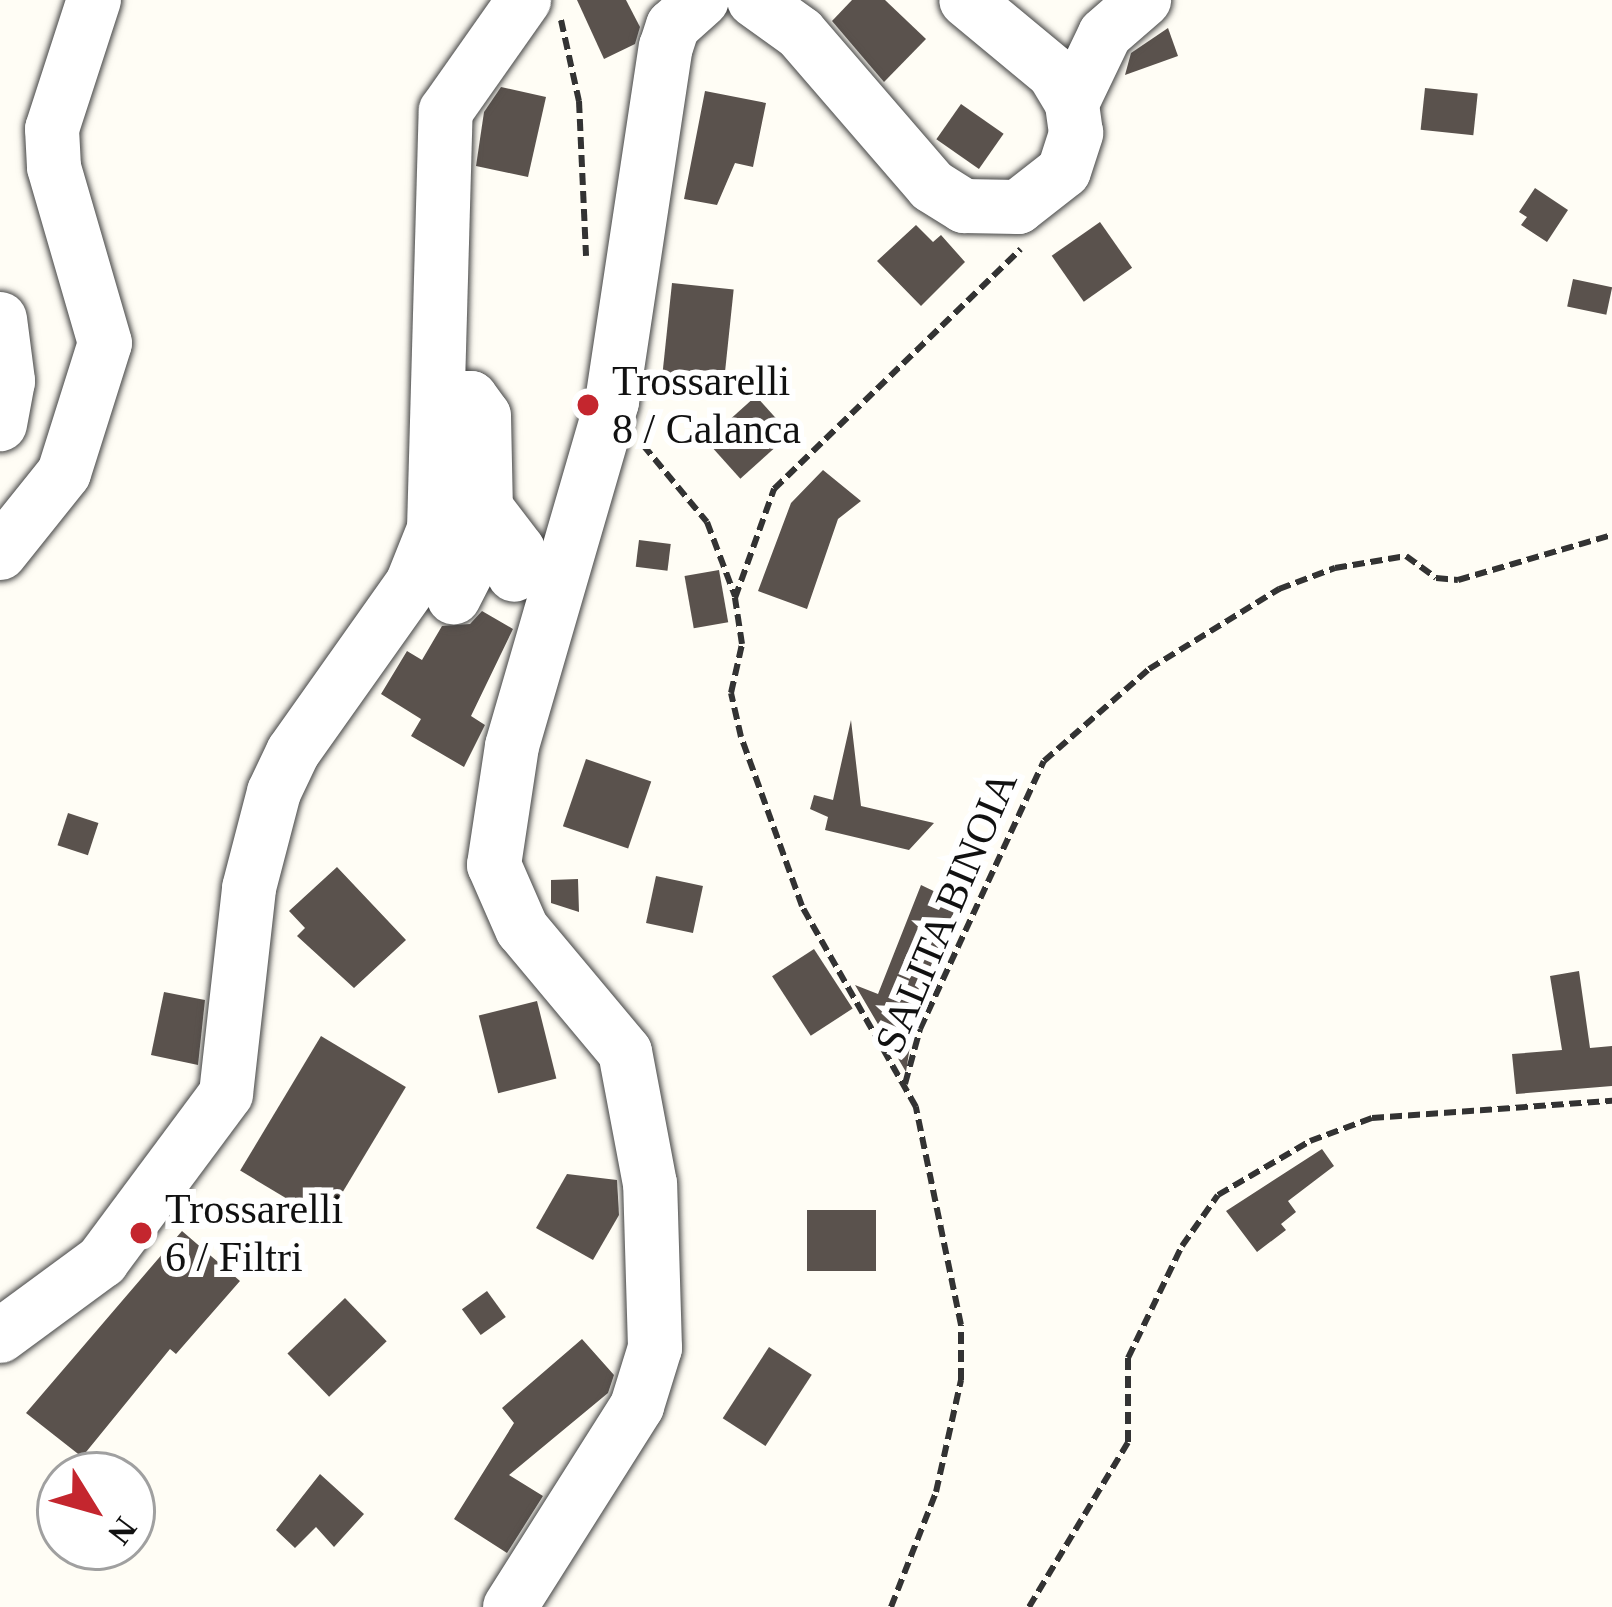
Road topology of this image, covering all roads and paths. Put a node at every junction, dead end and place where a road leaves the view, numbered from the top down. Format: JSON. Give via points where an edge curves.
{"nodes":[{"id":1,"x":94,"y":0,"type":"edge"},
{"id":2,"x":524,"y":0,"type":"edge"},
{"id":3,"x":702,"y":0,"type":"edge"},
{"id":4,"x":754,"y":0,"type":"edge"},
{"id":5,"x":966,"y":0,"type":"edge"},
{"id":6,"x":1144,"y":0,"type":"edge"},
{"id":7,"x":1072,"y":103,"type":"junction"},
{"id":8,"x":1026,"y":235,"type":"dead end"},
{"id":9,"x":0,"y":319,"type":"edge"},
{"id":10,"x":442,"y":398,"type":"junction"},
{"id":11,"x":0,"y":424,"type":"edge"},
{"id":12,"x":486,"y":508,"type":"junction"},
{"id":13,"x":1612,"y":535,"type":"edge"},
{"id":14,"x":0,"y":554,"type":"edge"},
{"id":15,"x":514,"y":575,"type":"dead end"},
{"id":16,"x":454,"y":597,"type":"dead end"},
{"id":17,"x":905,"y":1084,"type":"junction"},
{"id":18,"x":1612,"y":1101,"type":"edge"},
{"id":19,"x":0,"y":1336,"type":"edge"},
{"id":20,"x":510,"y":1607,"type":"edge"},
{"id":21,"x":891,"y":1607,"type":"edge"},
{"id":22,"x":1029,"y":1607,"type":"edge"}],
"edges":[{"from":1,"to":14,"type":"street","via":[[52,129],[62,199],[105,343],[64,473]]},
{"from":2,"to":10,"type":"street","via":[[446,111]]},
{"from":3,"to":20,"type":"street","via":[[674,26],[666,47],[612,402],[512,746],[494,865],[522,929],[626,1052],[650,1184],[655,1348],[637,1406]]},
{"from":4,"to":7,"type":"street","via":[[791,24],[932,186],[964,206],[1018,207],[1051,186],[1072,152]]},
{"from":5,"to":7,"type":"street","via":[[1054,73]]},
{"from":6,"to":7,"type":"street","via":[[1105,34]]},
{"from":8,"to":17,"type":"path","via":[[1006,270],[774,489],[735,598],[742,644],[731,693],[784,867]]},
{"from":9,"to":11,"type":"street","via":[[8,363]]},
{"from":10,"to":12,"type":"street","via":[[471,398],[484,416]]},
{"from":10,"to":19,"type":"street","via":[[442,473],[428,554],[293,752],[261,832],[226,1094],[102,1261]]},
{"from":12,"to":15,"type":"street","via":[[518,550]]},
{"from":12,"to":16,"type":"street","via":[[477,552]]},
{"from":13,"to":17,"type":"path","name":"SALITA BINOIA","via":[[1457,580],[1436,578],[1406,556],[1335,568],[1279,589],[1149,669],[1044,761],[920,1029]]},
{"from":17,"to":21,"type":"path","via":[[951,1266],[961,1380],[936,1492]]},
{"from":18,"to":22,"type":"path","via":[[1372,1118],[1310,1142],[1218,1195],[1182,1246],[1128,1358],[1128,1442]]}]}
